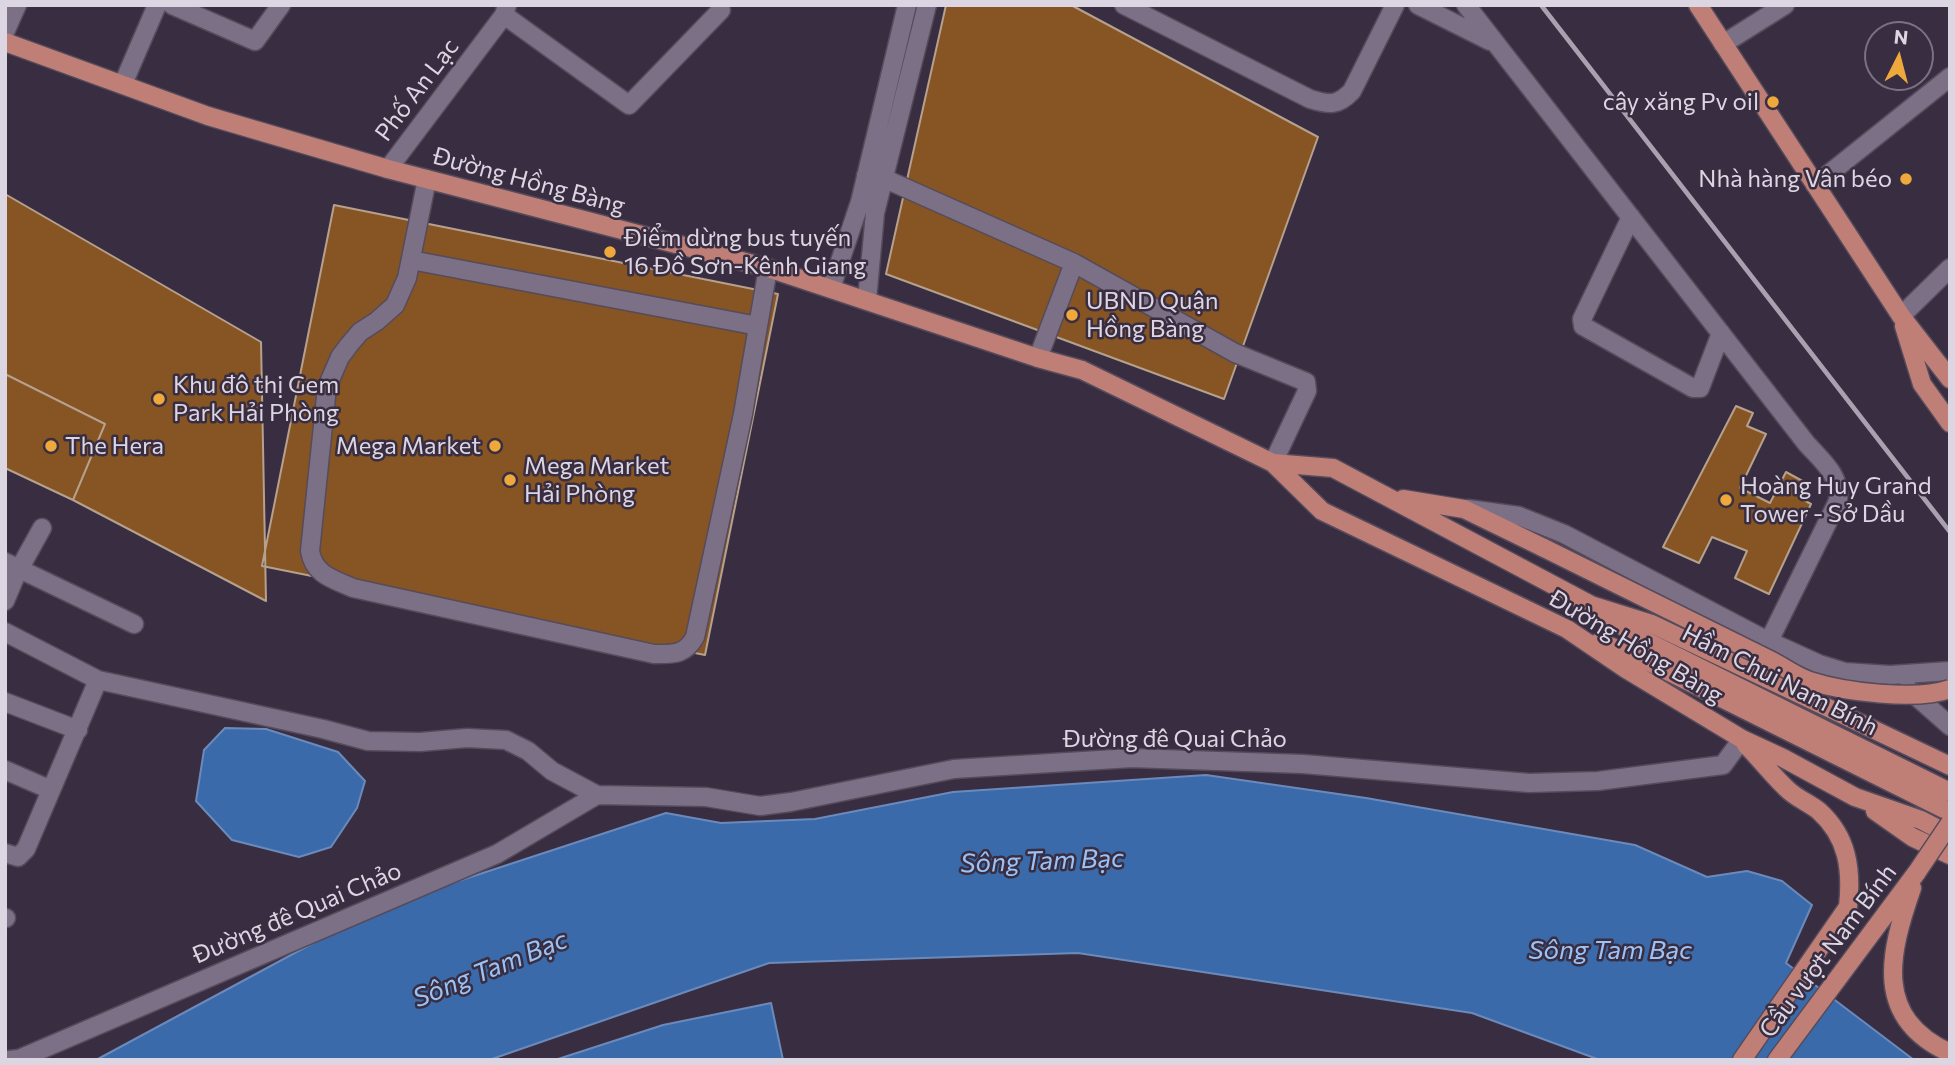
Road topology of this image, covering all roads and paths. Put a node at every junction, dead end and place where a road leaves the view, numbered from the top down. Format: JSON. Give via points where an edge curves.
{"nodes":[{"id":1,"x":17,"y":5,"type":"edge"},
{"id":2,"x":157,"y":5,"type":"edge"},
{"id":3,"x":172,"y":5,"type":"edge"},
{"id":4,"x":281,"y":5,"type":"edge"},
{"id":5,"x":907,"y":5,"type":"edge"},
{"id":6,"x":927,"y":5,"type":"edge"},
{"id":7,"x":1124,"y":5,"type":"edge"},
{"id":8,"x":1395,"y":5,"type":"edge"},
{"id":9,"x":1418,"y":5,"type":"edge"},
{"id":10,"x":1466,"y":5,"type":"edge"},
{"id":11,"x":1698,"y":5,"type":"edge"},
{"id":12,"x":1785,"y":5,"type":"edge"},
{"id":13,"x":506,"y":10,"type":"edge"},
{"id":14,"x":721,"y":10,"type":"dead end"},
{"id":15,"x":5,"y":32,"type":"edge"},
{"id":16,"x":5,"y":42,"type":"edge"},
{"id":17,"x":1494,"y":43,"type":"junction"},
{"id":18,"x":1723,"y":44,"type":"junction"},
{"id":19,"x":1950,"y":77,"type":"edge"},
{"id":20,"x":123,"y":84,"type":"junction"},
{"id":21,"x":388,"y":169,"type":"junction"},
{"id":22,"x":875,"y":176,"type":"junction"},
{"id":23,"x":427,"y":179,"type":"junction"},
{"id":24,"x":1815,"y":185,"type":"junction"},
{"id":25,"x":1631,"y":217,"type":"junction"},
{"id":26,"x":411,"y":260,"type":"junction"},
{"id":27,"x":1074,"y":263,"type":"junction"},
{"id":28,"x":768,"y":268,"type":"junction"},
{"id":29,"x":1950,"y":268,"type":"edge"},
{"id":30,"x":831,"y":288,"type":"junction"},
{"id":31,"x":867,"y":300,"type":"junction"},
{"id":32,"x":1901,"y":316,"type":"junction"},
{"id":33,"x":758,"y":327,"type":"junction"},
{"id":34,"x":1721,"y":333,"type":"junction"},
{"id":35,"x":1038,"y":358,"type":"junction"},
{"id":36,"x":1950,"y":379,"type":"edge"},
{"id":37,"x":1950,"y":423,"type":"edge"},
{"id":38,"x":1273,"y":463,"type":"junction"},
{"id":39,"x":1389,"y":496,"type":"junction"},
{"id":40,"x":1464,"y":509,"type":"junction"},
{"id":41,"x":42,"y":528,"type":"dead end"},
{"id":42,"x":13,"y":565,"type":"edge"},
{"id":43,"x":5,"y":601,"type":"edge"},
{"id":44,"x":1591,"y":604,"type":"junction"},
{"id":45,"x":134,"y":624,"type":"dead end"},
{"id":46,"x":1567,"y":629,"type":"junction"},
{"id":47,"x":5,"y":632,"type":"edge"},
{"id":48,"x":1769,"y":641,"type":"junction"},
{"id":49,"x":1950,"y":671,"type":"edge"},
{"id":50,"x":1890,"y":675,"type":"junction"},
{"id":51,"x":98,"y":680,"type":"junction"},
{"id":52,"x":1950,"y":689,"type":"edge"},
{"id":53,"x":5,"y":702,"type":"edge"},
{"id":54,"x":1950,"y":726,"type":"edge"},
{"id":55,"x":78,"y":730,"type":"junction"},
{"id":56,"x":1742,"y":739,"type":"junction"},
{"id":57,"x":1950,"y":765,"type":"edge"},
{"id":58,"x":5,"y":769,"type":"edge"},
{"id":59,"x":51,"y":790,"type":"junction"},
{"id":60,"x":1950,"y":792,"type":"edge"},
{"id":61,"x":597,"y":795,"type":"junction"},
{"id":62,"x":1856,"y":797,"type":"junction"},
{"id":63,"x":1950,"y":812,"type":"edge"},
{"id":64,"x":1950,"y":823,"type":"edge"},
{"id":65,"x":1950,"y":835,"type":"edge"},
{"id":66,"x":5,"y":853,"type":"edge"},
{"id":67,"x":1950,"y":855,"type":"edge"},
{"id":68,"x":1917,"y":872,"type":"junction"},
{"id":69,"x":1950,"y":1053,"type":"edge"},
{"id":70,"x":9,"y":1060,"type":"edge"},
{"id":71,"x":1742,"y":1060,"type":"edge"},
{"id":72,"x":1777,"y":1060,"type":"edge"}],
"edges":[{"from":1,"to":15,"type":"street"},
{"from":2,"to":20,"type":"street"},
{"from":3,"to":4,"type":"street","via":[[255,41]]},
{"from":5,"to":22,"type":"street"},
{"from":6,"to":22,"type":"street"},
{"from":7,"to":8,"type":"street","via":[[1326,105],[1341,103],[1352,91]]},
{"from":9,"to":17,"type":"street"},
{"from":10,"to":17,"type":"street"},
{"from":11,"to":18,"type":"main road"},
{"from":12,"to":18,"type":"street"},
{"from":13,"to":14,"type":"street","via":[[629,106]]},
{"from":13,"to":21,"type":"street","name":"Phố An Lạc"},
{"from":16,"to":20,"type":"main road","name":"Đường Hồng Bàng"},
{"from":17,"to":25,"type":"street"},
{"from":18,"to":24,"type":"main road"},
{"from":19,"to":24,"type":"street"},
{"from":20,"to":21,"type":"main road","name":"Đường Hồng Bàng","via":[[208,116]]},
{"from":21,"to":23,"type":"main road","name":"Đường Hồng Bàng"},
{"from":22,"to":27,"type":"street"},
{"from":22,"to":30,"type":"street","via":[[860,202]]},
{"from":22,"to":31,"type":"street"},
{"from":23,"to":26,"type":"street"},
{"from":23,"to":28,"type":"main road","name":"Đường Hồng Bàng"},
{"from":24,"to":32,"type":"main road"},
{"from":25,"to":34,"type":"street"},
{"from":25,"to":34,"type":"street","via":[[1582,319],[1583,326],[1693,388],[1700,388]]},
{"from":26,"to":33,"type":"street"},
{"from":26,"to":33,"type":"street","via":[[395,305],[349,345],[327,387],[310,551],[317,571],[353,588],[654,654],[678,653],[695,637]]},
{"from":27,"to":35,"type":"street"},
{"from":27,"to":38,"type":"street","via":[[1235,353],[1306,382],[1307,391]]},
{"from":28,"to":30,"type":"main road","name":"Đường Hồng Bàng"},
{"from":28,"to":33,"type":"street"},
{"from":29,"to":32,"type":"street"},
{"from":30,"to":31,"type":"main road","name":"Đường Hồng Bàng"},
{"from":31,"to":35,"type":"main road","name":"Đường Hồng Bàng"},
{"from":32,"to":36,"type":"main road"},
{"from":32,"to":37,"type":"main road","via":[[1922,384]]},
{"from":34,"to":48,"type":"street","via":[[1833,472],[1839,489],[1838,502]]},
{"from":35,"to":38,"type":"main road","name":"Đường Hồng Bàng","via":[[1082,370]]},
{"from":38,"to":39,"type":"main road","name":"Đường Hồng Bàng","via":[[1333,468]]},
{"from":38,"to":46,"type":"main road","name":"Đường Hồng Bàng","via":[[1322,511]]},
{"from":39,"to":40,"type":"main road"},
{"from":39,"to":44,"type":"main road","name":"Đường Hồng Bàng"},
{"from":40,"to":48,"type":"street","via":[[1518,516],[1564,534]]},
{"from":40,"to":52,"type":"main road","bridge":true,"via":[[1808,681],[1900,695]]},
{"from":41,"to":42,"type":"street"},
{"from":42,"to":43,"type":"street"},
{"from":42,"to":45,"type":"street"},
{"from":44,"to":57,"type":"main road","name":"Đường Hồng Bàng","via":[[1652,624]]},
{"from":44,"to":60,"type":"main road","name":"Hầm Chui Nam Bính","via":[[1642,639]]},
{"from":46,"to":56,"type":"main road","name":"Đường Hồng Bàng"},
{"from":46,"to":63,"type":"main road","name":"Hầm Chui Nam Bính","via":[[1645,660]]},
{"from":47,"to":51,"type":"street","name":"Đường đê Quai Chảo"},
{"from":48,"to":50,"type":"street","via":[[1845,672]]},
{"from":49,"to":50,"type":"street"},
{"from":50,"to":54,"type":"street"},
{"from":51,"to":55,"type":"street"},
{"from":51,"to":61,"type":"street","name":"Đường đê Quai Chảo","via":[[368,741],[506,740]]},
{"from":53,"to":55,"type":"street"},
{"from":55,"to":59,"type":"street"},
{"from":56,"to":61,"type":"street","name":"Đường đê Quai Chảo","via":[[1723,765],[1598,781],[1529,783],[1303,764],[1132,758],[954,769],[760,806],[706,797]]},
{"from":56,"to":62,"type":"main road","name":"Đường Hồng Bàng"},
{"from":56,"to":71,"type":"main road","via":[[1788,791],[1831,823],[1843,845],[1851,880],[1847,907]]},
{"from":58,"to":59,"type":"street"},
{"from":59,"to":66,"type":"street","via":[[21,856]]},
{"from":61,"to":70,"type":"street","name":"Đường đê Quai Chảo","via":[[497,854]]},
{"from":62,"to":65,"type":"main road","name":"Đường Hồng Bàng"},
{"from":62,"to":67,"type":"main road","name":"Cầu vượt Nam Bính","via":[[1912,837]]},
{"from":64,"to":68,"type":"main road","name":"Cầu vượt Nam Bính","bridge":true},
{"from":68,"to":69,"type":"main road","name":"Cầu vượt Nam Bính","via":[[1894,952],[1895,994],[1915,1030]]},
{"from":68,"to":72,"type":"main road","name":"Cầu vượt Nam Bính"}]}
